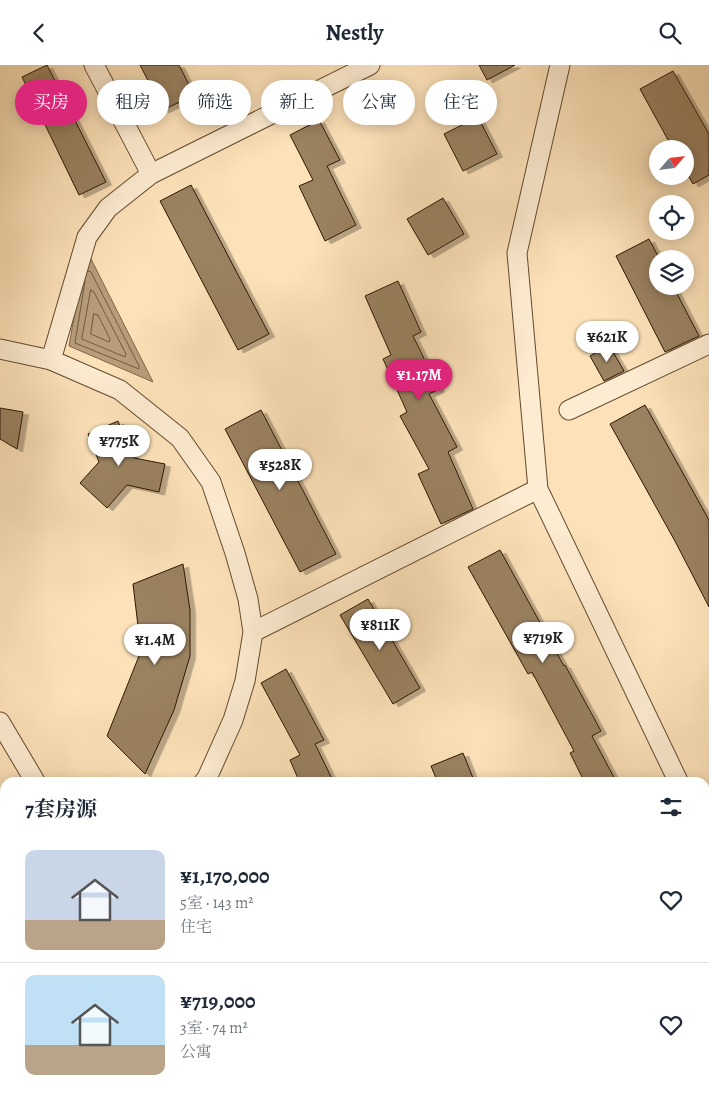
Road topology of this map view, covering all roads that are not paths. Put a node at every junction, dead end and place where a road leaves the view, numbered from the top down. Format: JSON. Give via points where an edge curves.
{"nodes":[{"id":1,"x":94,"y":65,"type":"edge"},
{"id":2,"x":370,"y":65,"type":"edge"},
{"id":3,"x":560,"y":65,"type":"edge"},
{"id":4,"x":152,"y":174,"type":"junction"},
{"id":5,"x":709,"y":344,"type":"edge"},
{"id":6,"x":0,"y":349,"type":"edge"},
{"id":7,"x":51,"y":360,"type":"junction"},
{"id":8,"x":569,"y":410,"type":"dead end"},
{"id":9,"x":538,"y":489,"type":"junction"},
{"id":10,"x":253,"y":632,"type":"junction"},
{"id":11,"x":0,"y":722,"type":"edge"},
{"id":12,"x":32,"y":777,"type":"edge"},
{"id":13,"x":211,"y":777,"type":"edge"},
{"id":14,"x":675,"y":777,"type":"edge"}],
"edges":[{"from":1,"to":4,"type":"street"},
{"from":2,"to":4,"type":"street"},
{"from":3,"to":9,"type":"street","via":[[517,253]]},
{"from":4,"to":7,"type":"street","via":[[108,208],[87,237]]},
{"from":5,"to":8,"type":"street"},
{"from":6,"to":7,"type":"street"},
{"from":7,"to":10,"type":"street","via":[[120,390],[180,438],[211,482],[238,562]]},
{"from":9,"to":10,"type":"street"},
{"from":9,"to":14,"type":"street"},
{"from":10,"to":13,"type":"street","via":[[236,712]]},
{"from":11,"to":12,"type":"street"}]}
